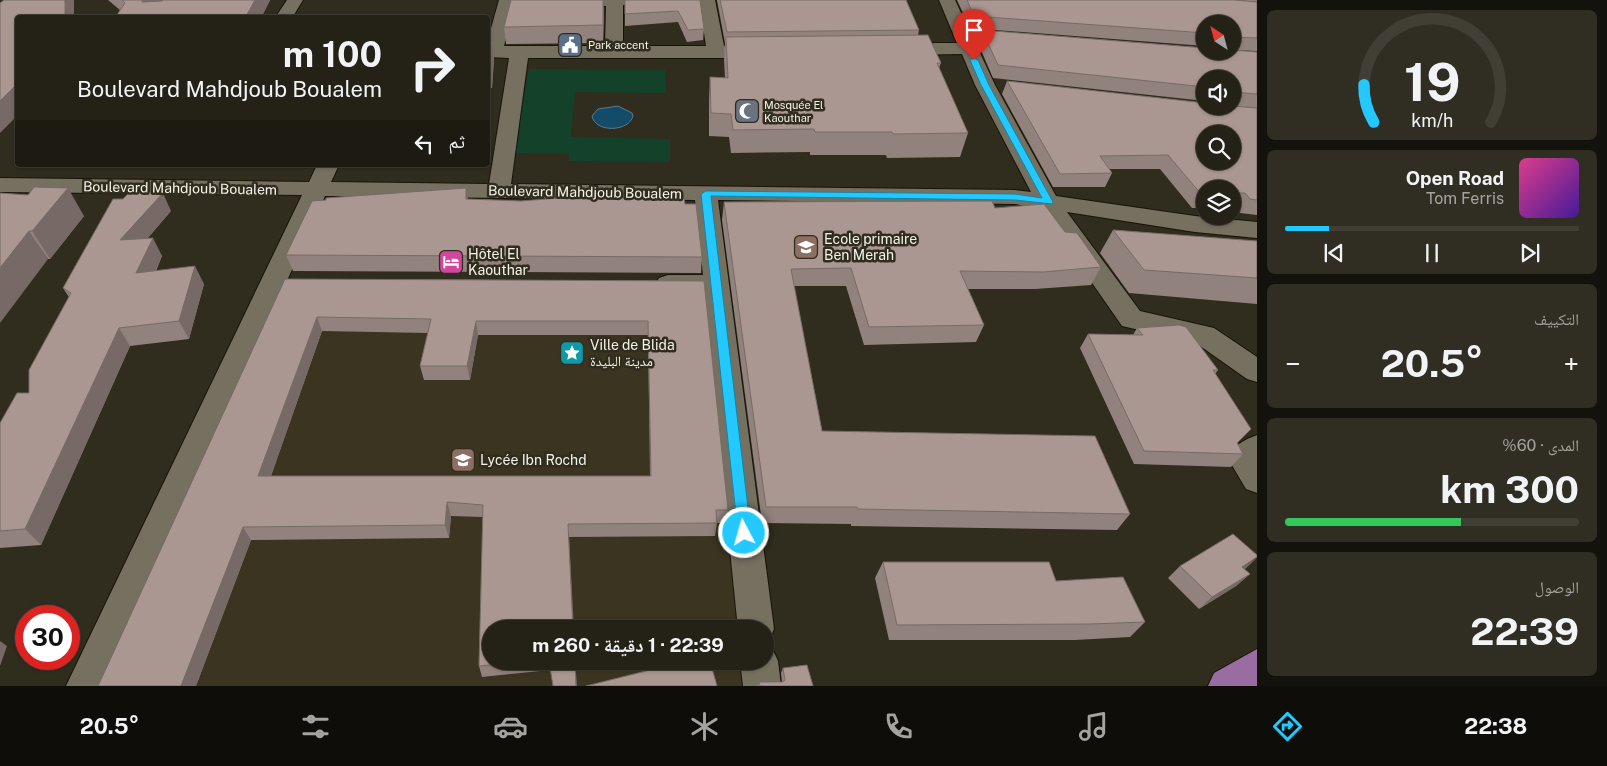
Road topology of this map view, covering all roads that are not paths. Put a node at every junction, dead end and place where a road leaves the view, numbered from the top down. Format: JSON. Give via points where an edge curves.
{"nodes":[{"id":1,"x":295,"y":0,"type":"edge"},
{"id":2,"x":615,"y":0,"type":"edge"},
{"id":3,"x":686,"y":0,"type":"edge"},
{"id":4,"x":707,"y":0,"type":"edge"},
{"id":5,"x":947,"y":0,"type":"edge"},
{"id":6,"x":956,"y":0,"type":"edge"},
{"id":7,"x":507,"y":1,"type":"edge"},
{"id":8,"x":286,"y":15,"type":"edge"},
{"id":9,"x":971,"y":40,"type":"junction"},
{"id":10,"x":881,"y":49,"type":"edge"},
{"id":11,"x":784,"y":51,"type":"edge"},
{"id":12,"x":490,"y":52,"type":"edge"},
{"id":13,"x":519,"y":52,"type":"junction"},
{"id":14,"x":614,"y":52,"type":"junction"},
{"id":15,"x":716,"y":52,"type":"junction"},
{"id":16,"x":32,"y":167,"type":"edge"},
{"id":17,"x":167,"y":167,"type":"edge"},
{"id":18,"x":323,"y":177,"type":"edge"},
{"id":19,"x":9,"y":185,"type":"edge"},
{"id":20,"x":153,"y":188,"type":"junction"},
{"id":21,"x":499,"y":190,"type":"junction"},
{"id":22,"x":706,"y":194,"type":"junction"},
{"id":23,"x":1048,"y":202,"type":"junction"},
{"id":24,"x":1257,"y":230,"type":"edge"},
{"id":25,"x":274,"y":282,"type":"junction"},
{"id":26,"x":303,"y":282,"type":"edge"},
{"id":27,"x":647,"y":284,"type":"edge"},
{"id":28,"x":716,"y":284,"type":"junction"},
{"id":29,"x":1257,"y":371,"type":"edge"},
{"id":30,"x":1257,"y":448,"type":"edge"},
{"id":31,"x":1257,"y":480,"type":"edge"},
{"id":32,"x":755,"y":620,"type":"edge"},
{"id":33,"x":1257,"y":668,"type":"edge"},
{"id":34,"x":760,"y":670,"type":"edge"},
{"id":35,"x":85,"y":686,"type":"edge"},
{"id":36,"x":762,"y":686,"type":"edge"},
{"id":37,"x":1227,"y":686,"type":"edge"}],
"edges":[{"from":1,"to":8,"type":"street"},
{"from":2,"to":3,"type":"street"},
{"from":2,"to":7,"type":"street"},
{"from":2,"to":14,"type":"street"},
{"from":4,"to":15,"type":"street"},
{"from":5,"to":6,"type":"street"},
{"from":5,"to":9,"type":"street"},
{"from":7,"to":12,"type":"street"},
{"from":9,"to":10,"type":"street"},
{"from":9,"to":23,"type":"street"},
{"from":11,"to":15,"type":"street"},
{"from":12,"to":13,"type":"street"},
{"from":13,"to":14,"type":"street"},
{"from":13,"to":21,"type":"street"},
{"from":14,"to":15,"type":"street"},
{"from":16,"to":19,"type":"street"},
{"from":17,"to":20,"type":"street"},
{"from":18,"to":20,"type":"street","name":"Boulevard Mahdjoub Boualem"},
{"from":18,"to":21,"type":"street","name":"Boulevard Mahdjoub Boualem"},
{"from":18,"to":25,"type":"street"},
{"from":19,"to":20,"type":"street","name":"Boulevard Mahdjoub Boualem"},
{"from":21,"to":22,"type":"street","name":"Boulevard Mahdjoub Boualem"},
{"from":22,"to":23,"type":"street","name":"Boulevard Mahdjoub Boualem","via":[[1015,197]]},
{"from":22,"to":28,"type":"street"},
{"from":23,"to":24,"type":"street","name":"Boulevard Mahdjoub Boualem"},
{"from":23,"to":29,"type":"street","via":[[1131,319],[1204,335]]},
{"from":25,"to":26,"type":"street"},
{"from":25,"to":35,"type":"street"},
{"from":27,"to":28,"type":"street"},
{"from":28,"to":32,"type":"street"},
{"from":30,"to":31,"type":"street","via":[[1244,457]]},
{"from":33,"to":37,"type":"main road"},
{"from":34,"to":36,"type":"street"}]}
